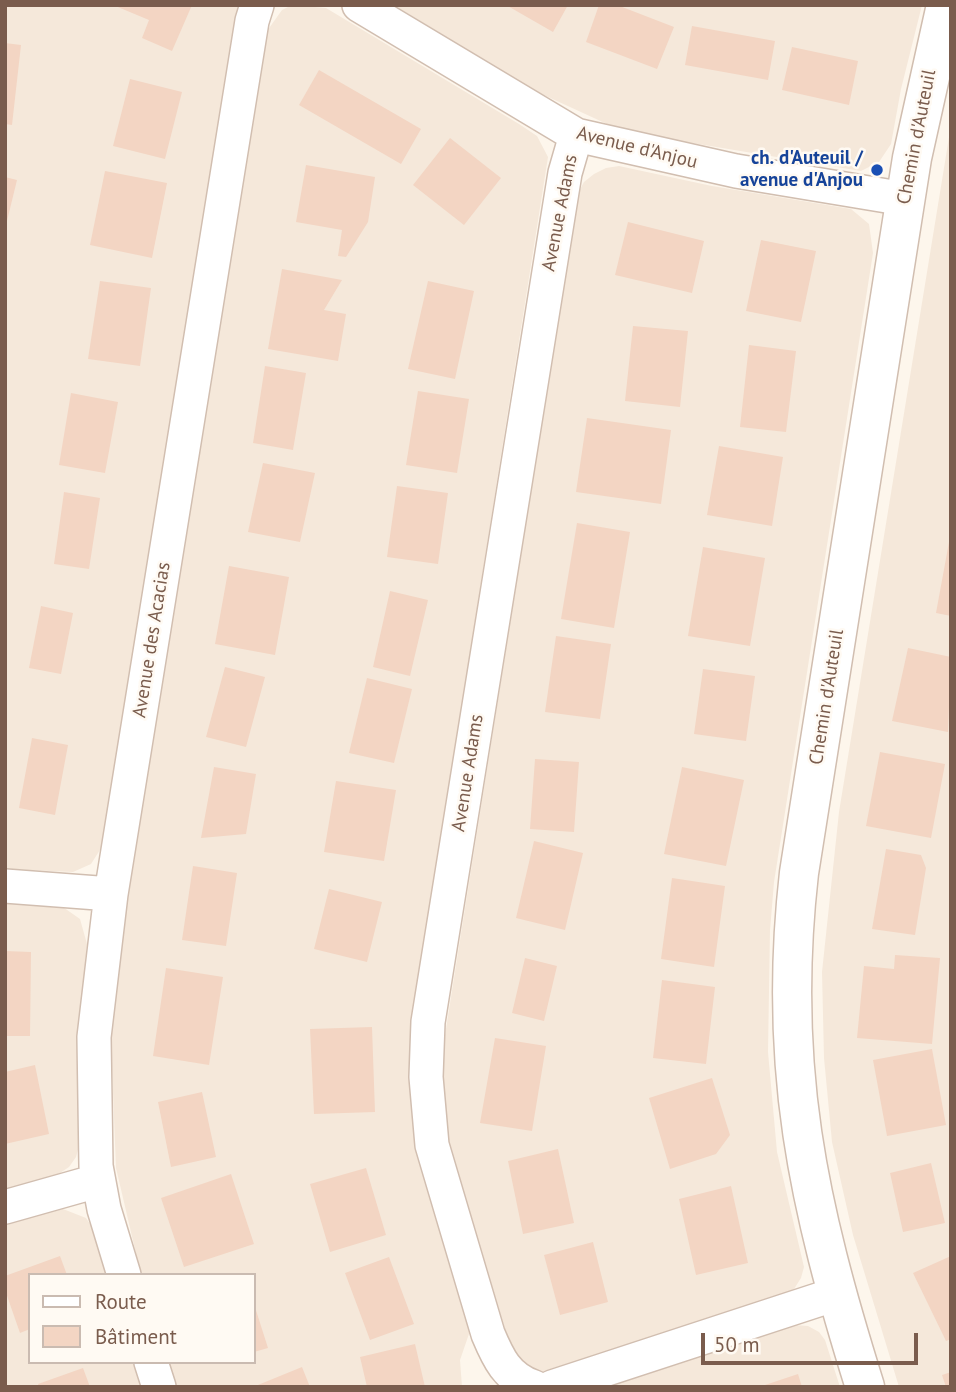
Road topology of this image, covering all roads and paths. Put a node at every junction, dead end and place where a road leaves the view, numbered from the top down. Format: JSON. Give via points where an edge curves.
{"nodes":[{"id":1,"x":257,"y":5,"type":"edge"},
{"id":2,"x":359,"y":5,"type":"edge"},
{"id":3,"x":946,"y":5,"type":"edge"},
{"id":4,"x":576,"y":135,"type":"junction"},
{"id":5,"x":905,"y":199,"type":"junction"},
{"id":6,"x":5,"y":886,"type":"edge"},
{"id":7,"x":111,"y":894,"type":"junction"},
{"id":8,"x":97,"y":1181,"type":"junction"},
{"id":9,"x":5,"y":1207,"type":"edge"},
{"id":10,"x":123,"y":1273,"type":"edge"},
{"id":11,"x":836,"y":1294,"type":"junction"},
{"id":12,"x":152,"y":1364,"type":"edge"},
{"id":13,"x":159,"y":1387,"type":"edge"},
{"id":14,"x":534,"y":1387,"type":"edge"},
{"id":15,"x":552,"y":1387,"type":"edge"},
{"id":16,"x":865,"y":1387,"type":"edge"}],
"edges":[{"from":1,"to":7,"type":"street","name":"Avenue des Acacias"},
{"from":2,"to":4,"type":"street","name":"Avenue d'Anjou"},
{"from":3,"to":5,"type":"street","name":"Chemin d'Auteuil"},
{"from":4,"to":5,"type":"street","name":"Avenue d'Anjou","via":[[677,160]]},
{"from":4,"to":14,"type":"street","name":"Avenue Adams","via":[[562,187],[426,1049],[432,1145],[488,1334],[499,1362]]},
{"from":5,"to":11,"type":"street","name":"Chemin d'Auteuil","via":[[794,920],[790,993],[796,1098],[810,1193]]},
{"from":6,"to":7,"type":"street"},
{"from":7,"to":8,"type":"street","name":"Avenue des Acacias","via":[[94,1038]]},
{"from":8,"to":9,"type":"street"},
{"from":8,"to":10,"type":"street","name":"Avenue des Acacias"},
{"from":11,"to":15,"type":"street"},
{"from":11,"to":16,"type":"street","name":"Chemin d'Auteuil"},
{"from":12,"to":13,"type":"street"}]}
